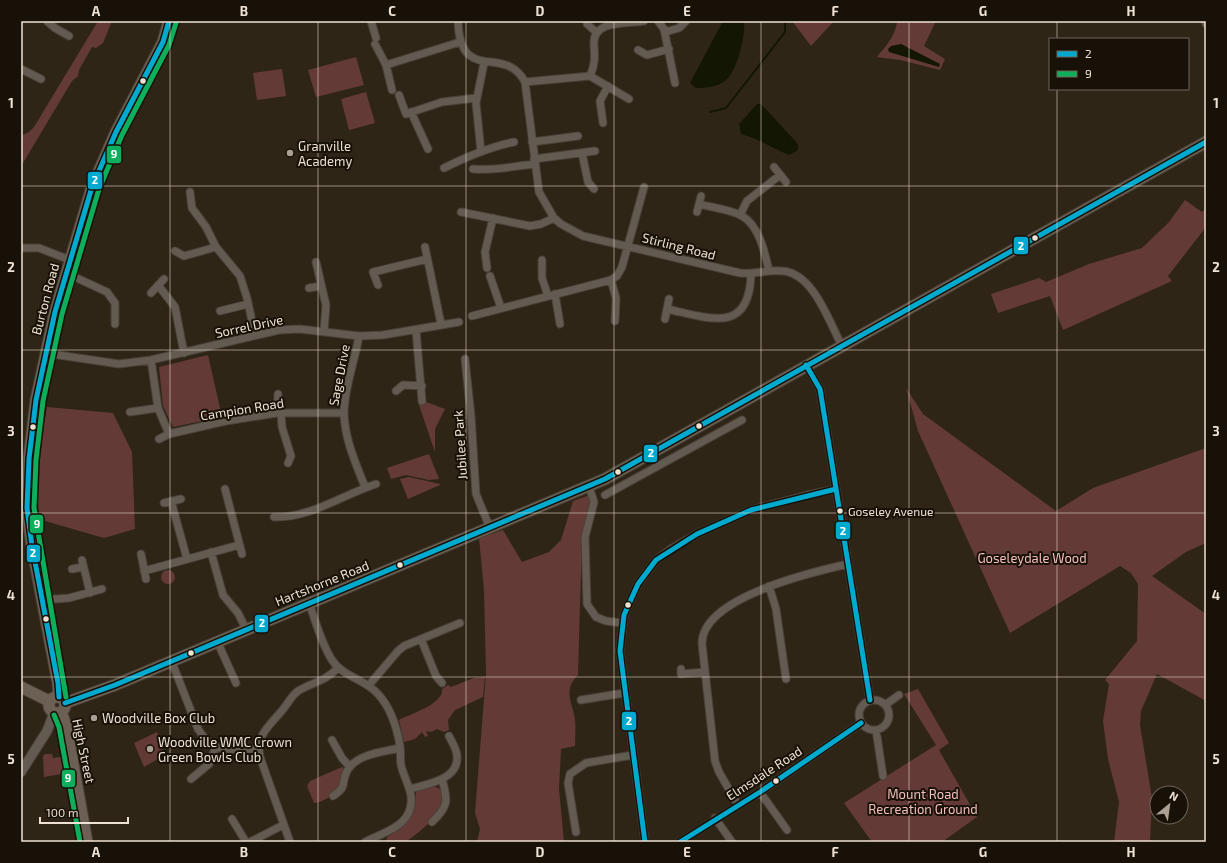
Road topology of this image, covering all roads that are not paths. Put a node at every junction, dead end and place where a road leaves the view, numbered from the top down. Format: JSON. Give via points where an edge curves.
{"nodes":[{"id":1,"x":47,"y":21,"type":"edge"},
{"id":2,"x":170,"y":21,"type":"edge"},
{"id":3,"x":371,"y":21,"type":"edge"},
{"id":4,"x":458,"y":21,"type":"edge"},
{"id":5,"x":586,"y":21,"type":"edge"},
{"id":6,"x":644,"y":21,"type":"edge"},
{"id":7,"x":658,"y":21,"type":"edge"},
{"id":8,"x":686,"y":21,"type":"edge"},
{"id":9,"x":1205,"y":21,"type":"edge"},
{"id":10,"x":1206,"y":24,"type":"edge"},
{"id":11,"x":596,"y":32,"type":"junction"},
{"id":12,"x":665,"y":32,"type":"junction"},
{"id":13,"x":69,"y":36,"type":"dead end"},
{"id":14,"x":460,"y":42,"type":"junction"},
{"id":15,"x":669,"y":49,"type":"junction"},
{"id":16,"x":638,"y":50,"type":"dead end"},
{"id":17,"x":484,"y":63,"type":"junction"},
{"id":18,"x":386,"y":65,"type":"junction"},
{"id":19,"x":21,"y":69,"type":"edge"},
{"id":20,"x":590,"y":76,"type":"junction"},
{"id":21,"x":41,"y":79,"type":"dead end"},
{"id":22,"x":525,"y":82,"type":"junction"},
{"id":23,"x":675,"y":83,"type":"dead end"},
{"id":24,"x":608,"y":86,"type":"junction"},
{"id":25,"x":392,"y":90,"type":"dead end"},
{"id":26,"x":398,"y":96,"type":"dead end"},
{"id":27,"x":476,"y":98,"type":"junction"},
{"id":28,"x":630,"y":99,"type":"dead end"},
{"id":29,"x":411,"y":112,"type":"junction"},
{"id":30,"x":602,"y":122,"type":"dead end"},
{"id":31,"x":578,"y":136,"type":"dead end"},
{"id":32,"x":514,"y":142,"type":"dead end"},
{"id":33,"x":532,"y":142,"type":"junction"},
{"id":34,"x":1206,"y":142,"type":"edge"},
{"id":35,"x":428,"y":149,"type":"dead end"},
{"id":36,"x":595,"y":151,"type":"dead end"},
{"id":37,"x":481,"y":152,"type":"junction"},
{"id":38,"x":582,"y":153,"type":"junction"},
{"id":39,"x":535,"y":161,"type":"junction"},
{"id":40,"x":774,"y":167,"type":"dead end"},
{"id":41,"x":444,"y":168,"type":"dead end"},
{"id":42,"x":473,"y":169,"type":"dead end"},
{"id":43,"x":780,"y":175,"type":"junction"},
{"id":44,"x":786,"y":182,"type":"dead end"},
{"id":45,"x":644,"y":187,"type":"dead end"},
{"id":46,"x":594,"y":189,"type":"dead end"},
{"id":47,"x":190,"y":192,"type":"dead end"},
{"id":48,"x":701,"y":196,"type":"dead end"},
{"id":49,"x":699,"y":204,"type":"junction"},
{"id":50,"x":461,"y":212,"type":"dead end"},
{"id":51,"x":697,"y":212,"type":"dead end"},
{"id":52,"x":740,"y":215,"type":"junction"},
{"id":53,"x":493,"y":218,"type":"junction"},
{"id":54,"x":554,"y":218,"type":"junction"},
{"id":55,"x":628,"y":246,"type":"junction"},
{"id":56,"x":216,"y":247,"type":"junction"},
{"id":57,"x":424,"y":247,"type":"dead end"},
{"id":58,"x":21,"y":248,"type":"edge"},
{"id":59,"x":176,"y":251,"type":"dead end"},
{"id":60,"x":427,"y":259,"type":"junction"},
{"id":61,"x":70,"y":260,"type":"junction"},
{"id":62,"x":542,"y":260,"type":"dead end"},
{"id":63,"x":316,"y":262,"type":"dead end"},
{"id":64,"x":486,"y":268,"type":"dead end"},
{"id":65,"x":769,"y":271,"type":"junction"},
{"id":66,"x":66,"y":274,"type":"junction"},
{"id":67,"x":751,"y":275,"type":"junction"},
{"id":68,"x":490,"y":276,"type":"dead end"},
{"id":69,"x":164,"y":279,"type":"dead end"},
{"id":70,"x":611,"y":280,"type":"junction"},
{"id":71,"x":158,"y":285,"type":"junction"},
{"id":72,"x":378,"y":285,"type":"dead end"},
{"id":73,"x":321,"y":286,"type":"junction"},
{"id":74,"x":309,"y":288,"type":"dead end"},
{"id":75,"x":151,"y":293,"type":"dead end"},
{"id":76,"x":552,"y":295,"type":"junction"},
{"id":77,"x":669,"y":299,"type":"dead end"},
{"id":78,"x":248,"y":304,"type":"junction"},
{"id":79,"x":500,"y":308,"type":"junction"},
{"id":80,"x":667,"y":309,"type":"junction"},
{"id":81,"x":220,"y":311,"type":"dead end"},
{"id":82,"x":472,"y":316,"type":"dead end"},
{"id":83,"x":665,"y":319,"type":"dead end"},
{"id":84,"x":615,"y":321,"type":"dead end"},
{"id":85,"x":459,"y":322,"type":"dead end"},
{"id":86,"x":115,"y":324,"type":"dead end"},
{"id":87,"x":441,"y":324,"type":"junction"},
{"id":88,"x":560,"y":324,"type":"dead end"},
{"id":89,"x":416,"y":330,"type":"junction"},
{"id":90,"x":324,"y":331,"type":"junction"},
{"id":91,"x":255,"y":335,"type":"junction"},
{"id":92,"x":359,"y":336,"type":"junction"},
{"id":93,"x":842,"y":346,"type":"junction"},
{"id":94,"x":45,"y":353,"type":"junction"},
{"id":95,"x":184,"y":353,"type":"junction"},
{"id":96,"x":465,"y":359,"type":"dead end"},
{"id":97,"x":151,"y":360,"type":"junction"},
{"id":98,"x":806,"y":365,"type":"junction"},
{"id":99,"x":422,"y":386,"type":"junction"},
{"id":100,"x":396,"y":391,"type":"dead end"},
{"id":101,"x":278,"y":394,"type":"dead end"},
{"id":102,"x":422,"y":400,"type":"dead end"},
{"id":103,"x":158,"y":408,"type":"junction"},
{"id":104,"x":130,"y":412,"type":"dead end"},
{"id":105,"x":279,"y":413,"type":"junction"},
{"id":106,"x":344,"y":413,"type":"junction"},
{"id":107,"x":722,"y":413,"type":"junction"},
{"id":108,"x":742,"y":420,"type":"dead end"},
{"id":109,"x":730,"y":426,"type":"junction"},
{"id":110,"x":169,"y":434,"type":"junction"},
{"id":111,"x":159,"y":439,"type":"dead end"},
{"id":112,"x":25,"y":458,"type":"edge"},
{"id":113,"x":288,"y":463,"type":"dead end"},
{"id":114,"x":604,"y":479,"type":"junction"},
{"id":115,"x":376,"y":484,"type":"dead end"},
{"id":116,"x":589,"y":486,"type":"junction"},
{"id":117,"x":365,"y":487,"type":"junction"},
{"id":118,"x":225,"y":489,"type":"dead end"},
{"id":119,"x":836,"y":489,"type":"junction"},
{"id":120,"x":180,"y":499,"type":"dead end"},
{"id":121,"x":171,"y":501,"type":"junction"},
{"id":122,"x":164,"y":503,"type":"dead end"},
{"id":123,"x":274,"y":517,"type":"dead end"},
{"id":124,"x":490,"y":528,"type":"junction"},
{"id":125,"x":239,"y":545,"type":"junction"},
{"id":126,"x":211,"y":552,"type":"junction"},
{"id":127,"x":140,"y":554,"type":"dead end"},
{"id":128,"x":242,"y":554,"type":"dead end"},
{"id":129,"x":187,"y":558,"type":"junction"},
{"id":130,"x":848,"y":564,"type":"junction"},
{"id":131,"x":72,"y":569,"type":"dead end"},
{"id":132,"x":144,"y":571,"type":"junction"},
{"id":133,"x":146,"y":579,"type":"dead end"},
{"id":134,"x":769,"y":586,"type":"junction"},
{"id":135,"x":102,"y":589,"type":"dead end"},
{"id":136,"x":90,"y":593,"type":"junction"},
{"id":137,"x":42,"y":600,"type":"junction"},
{"id":138,"x":309,"y":603,"type":"junction"},
{"id":139,"x":460,"y":623,"type":"dead end"},
{"id":140,"x":622,"y":623,"type":"junction"},
{"id":141,"x":246,"y":629,"type":"junction"},
{"id":142,"x":421,"y":639,"type":"junction"},
{"id":143,"x":217,"y":641,"type":"junction"},
{"id":144,"x":171,"y":660,"type":"junction"},
{"id":145,"x":338,"y":668,"type":"junction"},
{"id":146,"x":681,"y":669,"type":"dead end"},
{"id":147,"x":705,"y":672,"type":"junction"},
{"id":148,"x":786,"y":679,"type":"dead end"},
{"id":149,"x":236,"y":683,"type":"dead end"},
{"id":150,"x":442,"y":683,"type":"dead end"},
{"id":151,"x":369,"y":685,"type":"junction"},
{"id":152,"x":21,"y":687,"type":"edge"},
{"id":153,"x":624,"y":693,"type":"junction"},
{"id":154,"x":899,"y":695,"type":"dead end"},
{"id":155,"x":581,"y":700,"type":"dead end"},
{"id":156,"x":870,"y":700,"type":"junction"},
{"id":157,"x":58,"y":705,"type":"junction"},
{"id":158,"x":885,"y":705,"type":"junction"},
{"id":159,"x":861,"y":723,"type":"junction"},
{"id":160,"x":876,"y":730,"type":"junction"},
{"id":161,"x":450,"y":736,"type":"dead end"},
{"id":162,"x":332,"y":740,"type":"dead end"},
{"id":163,"x":216,"y":747,"type":"junction"},
{"id":164,"x":400,"y":748,"type":"junction"},
{"id":165,"x":258,"y":749,"type":"junction"},
{"id":166,"x":633,"y":755,"type":"junction"},
{"id":167,"x":350,"y":767,"type":"junction"},
{"id":168,"x":21,"y":772,"type":"edge"},
{"id":169,"x":883,"y":776,"type":"dead end"},
{"id":170,"x":191,"y":779,"type":"dead end"},
{"id":171,"x":442,"y":779,"type":"junction"},
{"id":172,"x":410,"y":789,"type":"junction"},
{"id":173,"x":760,"y":792,"type":"junction"},
{"id":174,"x":333,"y":796,"type":"dead end"},
{"id":175,"x":738,"y":805,"type":"junction"},
{"id":176,"x":232,"y":818,"type":"dead end"},
{"id":177,"x":715,"y":818,"type":"junction"},
{"id":178,"x":432,"y":822,"type":"dead end"},
{"id":179,"x":283,"y":824,"type":"junction"},
{"id":180,"x":787,"y":830,"type":"dead end"},
{"id":181,"x":576,"y":832,"type":"dead end"},
{"id":182,"x":379,"y":839,"type":"edge"},
{"id":183,"x":87,"y":842,"type":"edge"},
{"id":184,"x":246,"y":842,"type":"edge"},
{"id":185,"x":250,"y":842,"type":"edge"},
{"id":186,"x":290,"y":842,"type":"edge"},
{"id":187,"x":365,"y":842,"type":"edge"},
{"id":188,"x":645,"y":842,"type":"edge"},
{"id":189,"x":680,"y":842,"type":"edge"},
{"id":190,"x":732,"y":842,"type":"edge"}],
"edges":[{"from":1,"to":13,"type":"street"},
{"from":2,"to":61,"type":"highway","name":"Burton Road","via":[[163,42],[98,171]]},
{"from":3,"to":18,"type":"street","via":[[375,41]]},
{"from":4,"to":14,"type":"street"},
{"from":5,"to":11,"type":"street"},
{"from":6,"to":11,"type":"street","via":[[608,26]]},
{"from":7,"to":12,"type":"street"},
{"from":8,"to":12,"type":"street","via":[[679,28]]},
{"from":9,"to":10,"type":"street"},
{"from":11,"to":20,"type":"street","via":[[595,65]]},
{"from":12,"to":15,"type":"street"},
{"from":14,"to":17,"type":"street","via":[[469,56]]},
{"from":14,"to":18,"type":"street"},
{"from":15,"to":16,"type":"street","via":[[647,55]]},
{"from":15,"to":23,"type":"street"},
{"from":17,"to":22,"type":"street","via":[[506,64],[513,67]]},
{"from":17,"to":27,"type":"street"},
{"from":18,"to":25,"type":"street"},
{"from":19,"to":21,"type":"street"},
{"from":20,"to":22,"type":"street"},
{"from":20,"to":24,"type":"street"},
{"from":22,"to":33,"type":"street","name":"Stirling Road"},
{"from":24,"to":28,"type":"street"},
{"from":24,"to":30,"type":"street","via":[[600,101]]},
{"from":26,"to":29,"type":"street","via":[[406,114]]},
{"from":27,"to":29,"type":"street","via":[[442,102]]},
{"from":27,"to":37,"type":"street"},
{"from":29,"to":35,"type":"street"},
{"from":31,"to":33,"type":"street"},
{"from":32,"to":37,"type":"street","via":[[497,145]]},
{"from":33,"to":39,"type":"street","name":"Stirling Road"},
{"from":34,"to":93,"type":"main road","name":"Hartshorne Road"},
{"from":36,"to":38,"type":"street"},
{"from":37,"to":41,"type":"street"},
{"from":38,"to":39,"type":"street"},
{"from":38,"to":46,"type":"street","via":[[588,182]]},
{"from":39,"to":42,"type":"street","via":[[491,171]]},
{"from":39,"to":54,"type":"street","name":"Stirling Road","via":[[539,192]]},
{"from":40,"to":43,"type":"street"},
{"from":43,"to":44,"type":"street"},
{"from":43,"to":52,"type":"street","via":[[747,201]]},
{"from":45,"to":55,"type":"street"},
{"from":47,"to":56,"type":"street","via":[[192,208]]},
{"from":48,"to":49,"type":"street"},
{"from":49,"to":51,"type":"street"},
{"from":49,"to":52,"type":"street"},
{"from":50,"to":53,"type":"street"},
{"from":52,"to":65,"type":"street","via":[[755,231]]},
{"from":53,"to":54,"type":"street","via":[[530,226]]},
{"from":53,"to":64,"type":"street","via":[[485,252]]},
{"from":54,"to":55,"type":"street","name":"Stirling Road","via":[[583,236]]},
{"from":55,"to":67,"type":"street","name":"Stirling Road"},
{"from":55,"to":70,"type":"street","via":[[622,267]]},
{"from":56,"to":59,"type":"street","via":[[184,256]]},
{"from":56,"to":78,"type":"street","via":[[240,276]]},
{"from":57,"to":60,"type":"street"},
{"from":58,"to":61,"type":"street","via":[[39,248]]},
{"from":60,"to":72,"type":"street","via":[[374,272]]},
{"from":60,"to":87,"type":"street"},
{"from":61,"to":66,"type":"highway","name":"Burton Road"},
{"from":62,"to":76,"type":"street","via":[[542,278]]},
{"from":63,"to":73,"type":"street"},
{"from":65,"to":67,"type":"street","name":"Stirling Road"},
{"from":65,"to":93,"type":"street","name":"Stirling Road","via":[[790,272],[806,281]]},
{"from":66,"to":86,"type":"street","via":[[107,292],[116,303]]},
{"from":66,"to":94,"type":"highway","name":"Burton Road"},
{"from":67,"to":80,"type":"street","via":[[746,304],[739,312],[730,316],[719,319]]},
{"from":68,"to":79,"type":"street"},
{"from":69,"to":71,"type":"street"},
{"from":70,"to":76,"type":"street"},
{"from":70,"to":84,"type":"street","via":[[616,298]]},
{"from":71,"to":75,"type":"street"},
{"from":71,"to":95,"type":"street","via":[[175,307]]},
{"from":73,"to":74,"type":"street"},
{"from":73,"to":90,"type":"street","via":[[326,305]]},
{"from":76,"to":79,"type":"street"},
{"from":76,"to":88,"type":"street","via":[[559,311]]},
{"from":77,"to":80,"type":"street"},
{"from":78,"to":81,"type":"street"},
{"from":78,"to":91,"type":"street"},
{"from":79,"to":82,"type":"street"},
{"from":80,"to":83,"type":"street"},
{"from":85,"to":87,"type":"street","name":"Sorrel Drive"},
{"from":87,"to":89,"type":"street","name":"Sorrel Drive"},
{"from":89,"to":92,"type":"street","name":"Sorrel Drive"},
{"from":89,"to":99,"type":"street"},
{"from":90,"to":91,"type":"street","name":"Sorrel Drive","via":[[293,329]]},
{"from":90,"to":92,"type":"street","name":"Sorrel Drive"},
{"from":91,"to":95,"type":"street","name":"Sorrel Drive"},
{"from":92,"to":106,"type":"street","name":"Sage Drive"},
{"from":93,"to":98,"type":"main road","name":"Hartshorne Road"},
{"from":94,"to":97,"type":"street","name":"Sorrel Drive","via":[[119,364]]},
{"from":94,"to":112,"type":"highway","name":"Burton Road"},
{"from":95,"to":97,"type":"street","name":"Sorrel Drive"},
{"from":96,"to":124,"type":"street","name":"Jubilee Park","via":[[476,494]]},
{"from":97,"to":103,"type":"street"},
{"from":98,"to":107,"type":"main road","name":"Hartshorne Road"},
{"from":98,"to":119,"type":"street","via":[[820,389]]},
{"from":99,"to":100,"type":"street","via":[[403,385]]},
{"from":99,"to":102,"type":"street"},
{"from":101,"to":105,"type":"street"},
{"from":103,"to":104,"type":"street"},
{"from":103,"to":110,"type":"street"},
{"from":105,"to":106,"type":"street","name":"Campion Road"},
{"from":105,"to":110,"type":"street","name":"Campion Road"},
{"from":105,"to":113,"type":"street","via":[[291,456]]},
{"from":106,"to":117,"type":"street","name":"Sage Drive","via":[[346,432]]},
{"from":107,"to":109,"type":"street"},
{"from":107,"to":114,"type":"main road","name":"Hartshorne Road"},
{"from":108,"to":109,"type":"street"},
{"from":109,"to":114,"type":"street","via":[[607,493]]},
{"from":110,"to":111,"type":"street","name":"Campion Road"},
{"from":112,"to":137,"type":"highway","name":"Burton Road","via":[[28,526]]},
{"from":114,"to":116,"type":"main road","name":"Hartshorne Road"},
{"from":115,"to":117,"type":"street"},
{"from":116,"to":124,"type":"main road","name":"Hartshorne Road"},
{"from":116,"to":140,"type":"street","via":[[594,502],[585,538],[587,604],[596,617]]},
{"from":117,"to":123,"type":"street","via":[[286,521]]},
{"from":118,"to":125,"type":"street"},
{"from":119,"to":130,"type":"street"},
{"from":119,"to":140,"type":"street","via":[[751,510],[681,543],[656,560],[644,576]]},
{"from":120,"to":121,"type":"street"},
{"from":121,"to":122,"type":"street"},
{"from":121,"to":129,"type":"street"},
{"from":124,"to":138,"type":"main road","name":"Hartshorne Road"},
{"from":125,"to":126,"type":"street"},
{"from":125,"to":128,"type":"street"},
{"from":126,"to":129,"type":"street"},
{"from":126,"to":141,"type":"street","via":[[223,595],[238,613]]},
{"from":127,"to":132,"type":"street"},
{"from":129,"to":132,"type":"street"},
{"from":130,"to":134,"type":"street"},
{"from":130,"to":156,"type":"street"},
{"from":131,"to":136,"type":"street","via":[[83,563]]},
{"from":132,"to":133,"type":"street"},
{"from":134,"to":147,"type":"street","via":[[710,621],[702,639]]},
{"from":134,"to":148,"type":"street","via":[[776,609]]},
{"from":135,"to":136,"type":"street"},
{"from":136,"to":137,"type":"street"},
{"from":137,"to":157,"type":"highway","name":"Burton Road","via":[[58,683]]},
{"from":138,"to":141,"type":"main road","name":"Hartshorne Road"},
{"from":138,"to":145,"type":"street","via":[[324,644]]},
{"from":139,"to":142,"type":"street","via":[[452,631]]},
{"from":140,"to":153,"type":"street","via":[[620,652]]},
{"from":141,"to":143,"type":"main road","name":"Hartshorne Road"},
{"from":142,"to":150,"type":"street","via":[[436,676]]},
{"from":142,"to":151,"type":"street","via":[[398,650]]},
{"from":143,"to":144,"type":"main road","name":"Hartshorne Road"},
{"from":143,"to":149,"type":"street"},
{"from":144,"to":157,"type":"main road","name":"Hartshorne Road","via":[[115,685]]},
{"from":144,"to":163,"type":"street","via":[[198,729],[204,738]]},
{"from":145,"to":151,"type":"street"},
{"from":145,"to":165,"type":"street","via":[[328,678],[298,691],[291,698],[266,728],[260,738]]},
{"from":146,"to":147,"type":"street","via":[[681,674]]},
{"from":147,"to":175,"type":"street","via":[[715,761],[718,772]]},
{"from":151,"to":164,"type":"street","via":[[383,701],[393,719]]},
{"from":152,"to":157,"type":"main road"},
{"from":153,"to":155,"type":"street"},
{"from":153,"to":166,"type":"street"},
{"from":154,"to":158,"type":"street"},
{"from":156,"to":158,"type":"street"},
{"from":156,"to":159,"type":"street","via":[[859,712]]},
{"from":157,"to":168,"type":"street","via":[[47,731]]},
{"from":157,"to":183,"type":"highway","name":"High Street","via":[[66,725]]},
{"from":158,"to":160,"type":"street","via":[[888,710],[886,723]]},
{"from":159,"to":160,"type":"street","via":[[870,730]]},
{"from":159,"to":173,"type":"street","name":"Elmsdale Road"},
{"from":160,"to":169,"type":"street"},
{"from":161,"to":171,"type":"street","via":[[457,755],[457,765],[450,776]]},
{"from":162,"to":167,"type":"street"},
{"from":163,"to":165,"type":"street"},
{"from":163,"to":170,"type":"street","via":[[212,758]]},
{"from":164,"to":167,"type":"street","via":[[373,754],[360,759]]},
{"from":164,"to":172,"type":"street","via":[[401,765]]},
{"from":165,"to":179,"type":"street"},
{"from":166,"to":181,"type":"street","via":[[586,763],[570,774],[568,783]]},
{"from":166,"to":188,"type":"street"},
{"from":167,"to":174,"type":"street","via":[[346,772],[348,786]]},
{"from":171,"to":172,"type":"street"},
{"from":171,"to":178,"type":"street","via":[[446,801],[444,816]]},
{"from":172,"to":182,"type":"street","via":[[411,805],[402,822]]},
{"from":173,"to":175,"type":"street","name":"Elmsdale Road"},
{"from":173,"to":180,"type":"street"},
{"from":175,"to":177,"type":"street","name":"Elmsdale Road"},
{"from":176,"to":184,"type":"street"},
{"from":177,"to":189,"type":"street","name":"Elmsdale Road"},
{"from":177,"to":190,"type":"street"},
{"from":179,"to":185,"type":"street"},
{"from":179,"to":186,"type":"street"},
{"from":182,"to":187,"type":"street"}]}
